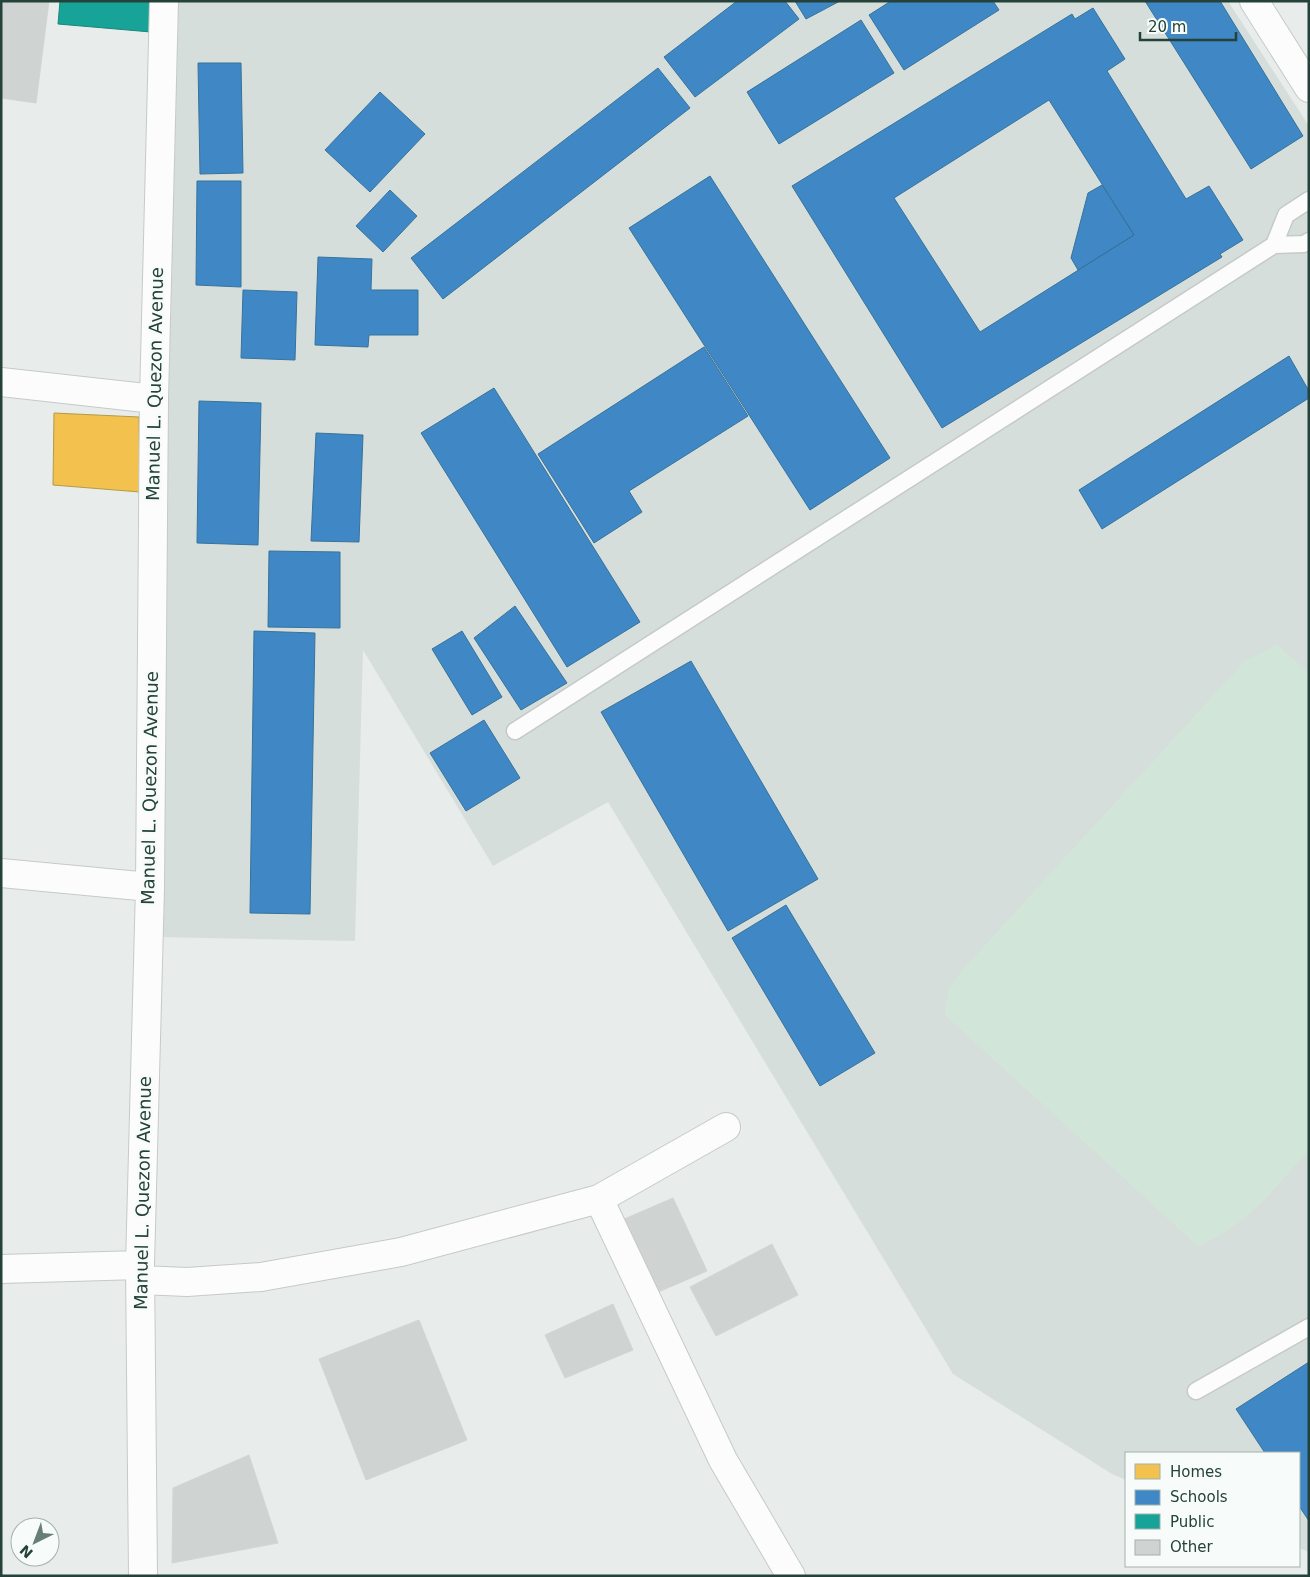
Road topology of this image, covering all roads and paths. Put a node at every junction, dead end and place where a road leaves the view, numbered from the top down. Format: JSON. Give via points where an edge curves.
{"nodes":[{"id":1,"x":164,"y":1,"type":"edge"},
{"id":2,"x":1254,"y":1,"type":"edge"},
{"id":3,"x":1309,"y":88,"type":"edge"},
{"id":4,"x":1309,"y":200,"type":"edge"},
{"id":5,"x":1309,"y":241,"type":"edge"},
{"id":6,"x":1274,"y":245,"type":"junction"},
{"id":7,"x":1,"y":382,"type":"edge"},
{"id":8,"x":154,"y":399,"type":"junction"},
{"id":9,"x":515,"y":731,"type":"dead end"},
{"id":10,"x":1,"y":873,"type":"edge"},
{"id":11,"x":150,"y":887,"type":"junction"},
{"id":12,"x":726,"y":1127,"type":"dead end"},
{"id":13,"x":599,"y":1199,"type":"junction"},
{"id":14,"x":1,"y":1269,"type":"edge"},
{"id":15,"x":140,"y":1272,"type":"junction"},
{"id":16,"x":1309,"y":1328,"type":"edge"},
{"id":17,"x":1196,"y":1391,"type":"dead end"},
{"id":18,"x":143,"y":1576,"type":"edge"},
{"id":19,"x":791,"y":1576,"type":"edge"}],
"edges":[{"from":1,"to":8,"type":"street","name":"Manuel L. Quezon Avenue"},
{"from":2,"to":3,"type":"street"},
{"from":4,"to":6,"type":"lane","via":[[1286,215]]},
{"from":5,"to":6,"type":"lane"},
{"from":6,"to":9,"type":"lane"},
{"from":7,"to":8,"type":"street"},
{"from":8,"to":11,"type":"street","name":"Manuel L. Quezon Avenue"},
{"from":10,"to":11,"type":"street"},
{"from":11,"to":15,"type":"street","name":"Manuel L. Quezon Avenue"},
{"from":12,"to":13,"type":"street"},
{"from":13,"to":15,"type":"street","via":[[401,1252],[261,1278],[187,1282]]},
{"from":13,"to":19,"type":"street","via":[[723,1460]]},
{"from":14,"to":15,"type":"street"},
{"from":15,"to":18,"type":"street","name":"Manuel L. Quezon Avenue"},
{"from":16,"to":17,"type":"lane"}]}
